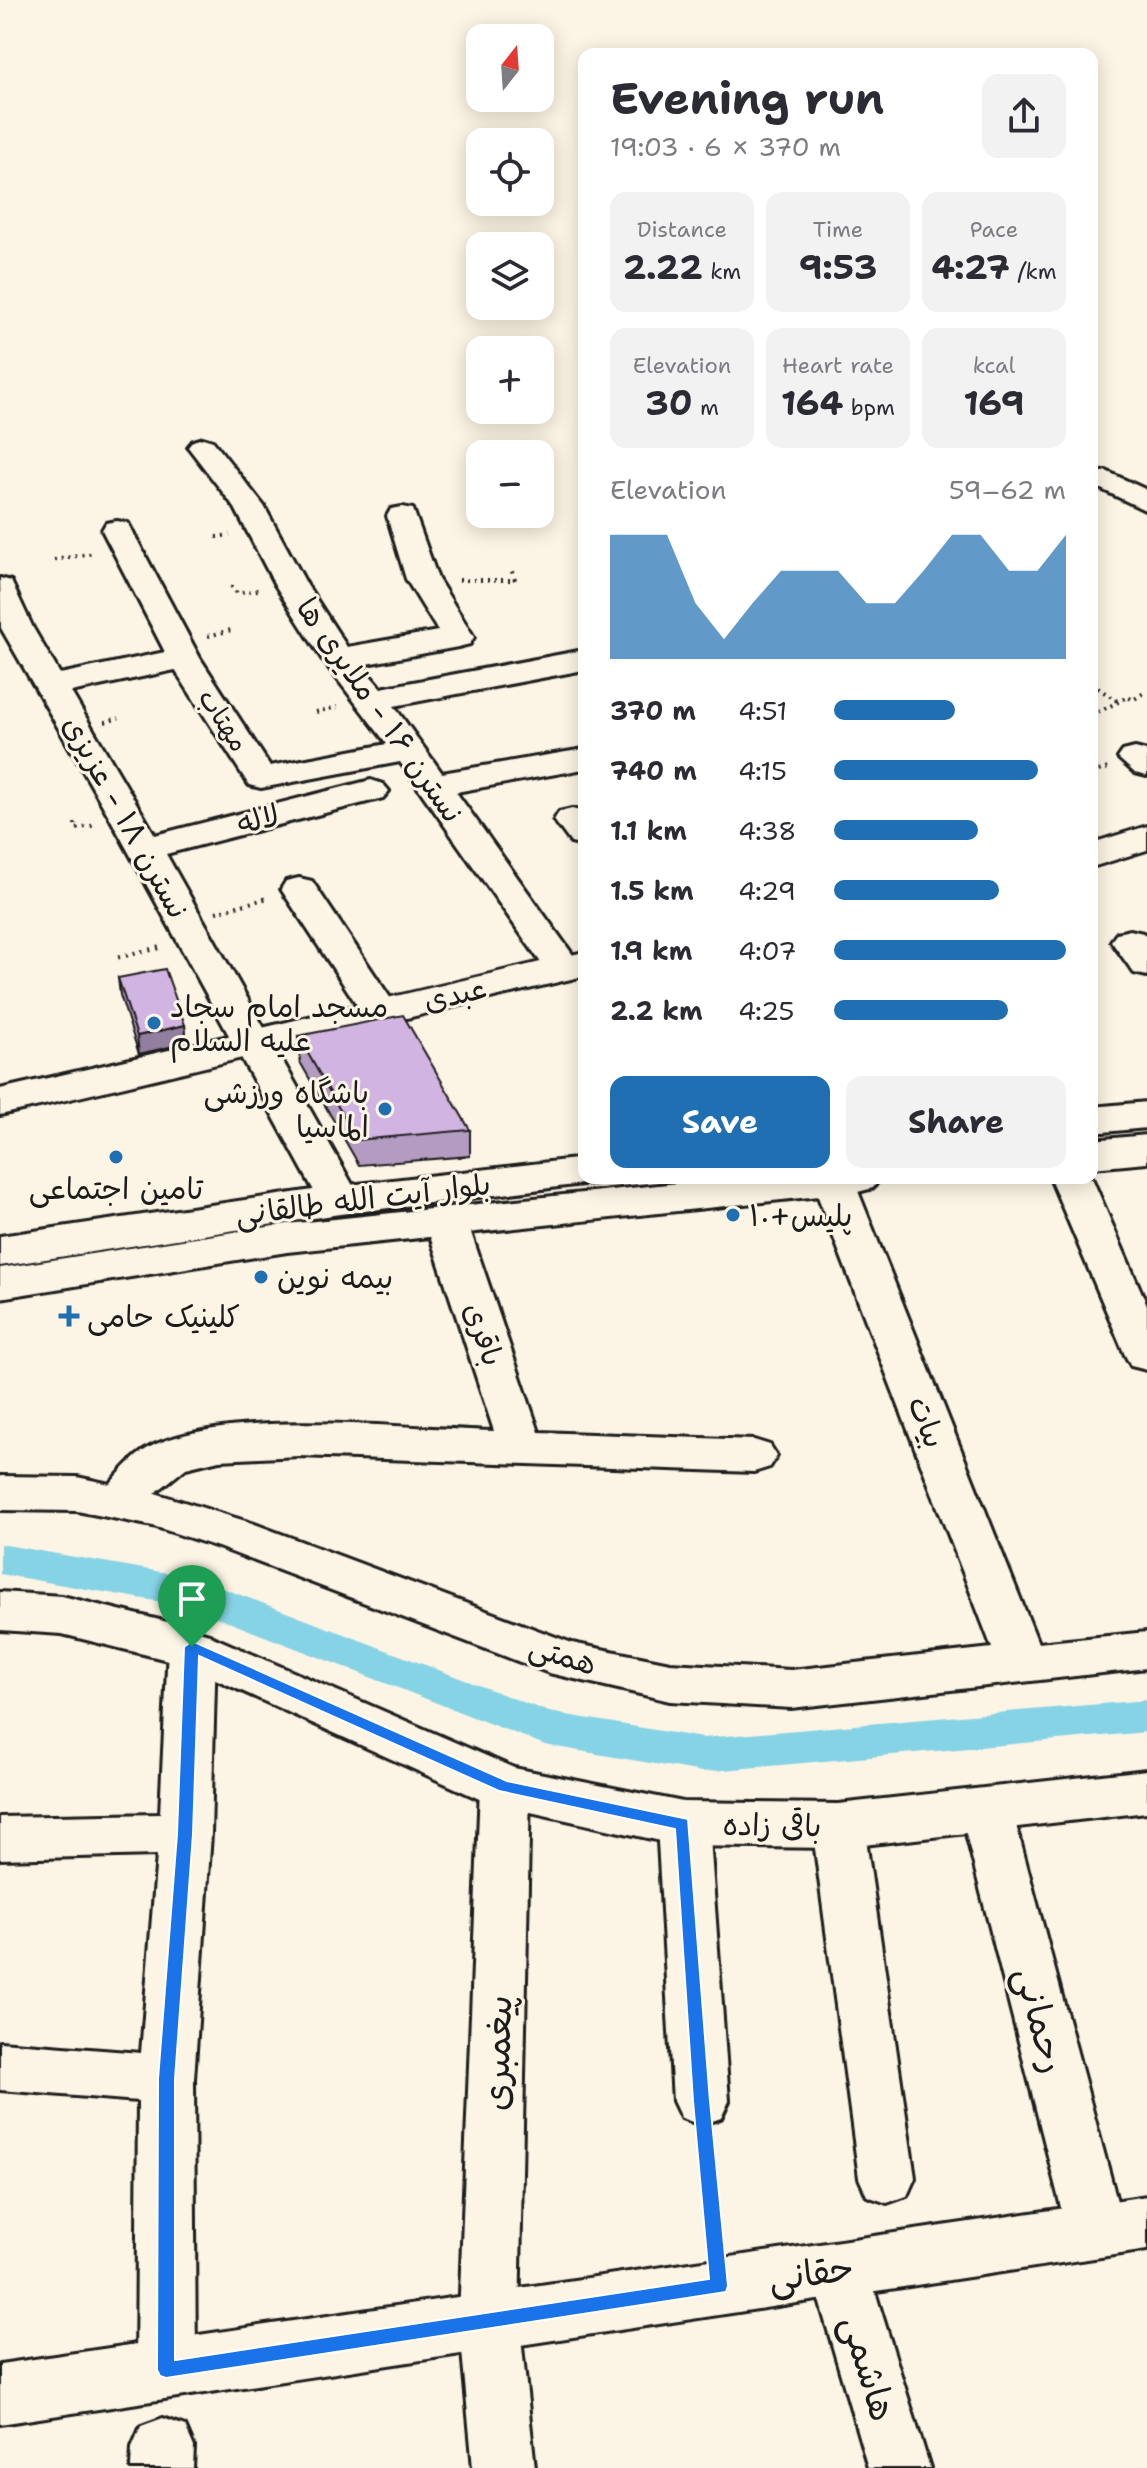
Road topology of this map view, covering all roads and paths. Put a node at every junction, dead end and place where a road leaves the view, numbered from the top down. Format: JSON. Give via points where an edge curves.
{"nodes":[{"id":1,"x":203,"y":447,"type":"dead end"},
{"id":2,"x":1106,"y":480,"type":"dead end"},
{"id":3,"x":1147,"y":502,"type":"edge"},
{"id":4,"x":402,"y":516,"type":"dead end"},
{"id":5,"x":122,"y":538,"type":"joint"},
{"id":6,"x":54,"y":560,"type":"dead end"},
{"id":7,"x":511,"y":569,"type":"dead end"},
{"id":8,"x":422,"y":579,"type":"junction"},
{"id":9,"x":0,"y":588,"type":"edge"},
{"id":10,"x":16,"y":656,"type":"edge"},
{"id":11,"x":184,"y":658,"type":"junction"},
{"id":12,"x":338,"y":659,"type":"junction"},
{"id":13,"x":578,"y":661,"type":"edge"},
{"id":14,"x":51,"y":686,"type":"junction"},
{"id":15,"x":1098,"y":688,"type":"edge"},
{"id":16,"x":1147,"y":691,"type":"edge"},
{"id":17,"x":373,"y":700,"type":"junction"},
{"id":18,"x":1118,"y":702,"type":"junction"},
{"id":19,"x":1098,"y":712,"type":"dead end"},
{"id":20,"x":408,"y":750,"type":"junction"},
{"id":21,"x":578,"y":760,"type":"edge"},
{"id":22,"x":433,"y":785,"type":"junction"},
{"id":23,"x":371,"y":791,"type":"dead end"},
{"id":24,"x":1147,"y":837,"type":"edge"},
{"id":25,"x":145,"y":848,"type":"junction"},
{"id":26,"x":1098,"y":854,"type":"edge"},
{"id":27,"x":299,"y":889,"type":"joint"},
{"id":28,"x":190,"y":931,"type":"junction"},
{"id":29,"x":118,"y":957,"type":"dead end"},
{"id":30,"x":574,"y":967,"type":"edge"},
{"id":31,"x":380,"y":1011,"type":"junction"},
{"id":32,"x":253,"y":1045,"type":"junction"},
{"id":33,"x":0,"y":1102,"type":"edge"},
{"id":34,"x":1147,"y":1115,"type":"edge"},
{"id":35,"x":1098,"y":1119,"type":"edge"},
{"id":36,"x":1147,"y":1149,"type":"edge"},
{"id":37,"x":1098,"y":1153,"type":"edge"},
{"id":38,"x":578,"y":1173,"type":"edge"},
{"id":39,"x":798,"y":1184,"type":"edge"},
{"id":40,"x":847,"y":1184,"type":"edge"},
{"id":41,"x":1074,"y":1184,"type":"edge"},
{"id":42,"x":340,"y":1200,"type":"junction"},
{"id":43,"x":446,"y":1221,"type":"junction"},
{"id":44,"x":0,"y":1251,"type":"edge"},
{"id":45,"x":0,"y":1283,"type":"edge"},
{"id":46,"x":1142,"y":1333,"type":"edge"},
{"id":47,"x":522,"y":1448,"type":"junction"},
{"id":48,"x":754,"y":1456,"type":"dead end"},
{"id":49,"x":0,"y":1493,"type":"edge"},
{"id":50,"x":120,"y":1503,"type":"junction"},
{"id":51,"x":0,"y":1611,"type":"edge"},
{"id":52,"x":192,"y":1647,"type":"junction"},
{"id":53,"x":1147,"y":1650,"type":"edge"},
{"id":54,"x":1022,"y":1664,"type":"junction"},
{"id":55,"x":505,"y":1787,"type":"junction"},
{"id":56,"x":1145,"y":1796,"type":"edge"},
{"id":57,"x":986,"y":1810,"type":"junction"},
{"id":58,"x":683,"y":1824,"type":"junction"},
{"id":59,"x":838,"y":1826,"type":"junction"},
{"id":60,"x":185,"y":1834,"type":"junction"},
{"id":61,"x":0,"y":1838,"type":"edge"},
{"id":62,"x":0,"y":2066,"type":"edge"},
{"id":63,"x":166,"y":2079,"type":"junction"},
{"id":64,"x":701,"y":2101,"type":"joint"},
{"id":65,"x":887,"y":2178,"type":"dead end"},
{"id":66,"x":1122,"y":2227,"type":"edge"},
{"id":67,"x":839,"y":2269,"type":"junction"},
{"id":68,"x":719,"y":2286,"type":"junction"},
{"id":69,"x":489,"y":2319,"type":"junction"},
{"id":70,"x":166,"y":2370,"type":"junction"},
{"id":71,"x":0,"y":2394,"type":"edge"},
{"id":72,"x":504,"y":2468,"type":"edge"},
{"id":73,"x":899,"y":2468,"type":"edge"}],
"edges":[{"from":1,"to":12,"type":"street","name":"نسترن ۱۶ - ملایری ها","via":[[249,506]]},
{"from":2,"to":3,"type":"street"},
{"from":4,"to":8,"type":"street"},
{"from":5,"to":6,"type":"path"},
{"from":5,"to":11,"type":"street","name":"مهتاب"},
{"from":7,"to":8,"type":"path","via":[[515,580]]},
{"from":8,"to":12,"type":"street","via":[[458,637]]},
{"from":9,"to":10,"type":"street","name":"نسترن ۱۸ - عزیزی","via":[[17,628]]},
{"from":10,"to":14,"type":"street","name":"نسترن ۱۸ - عزیزی"},
{"from":11,"to":14,"type":"street"},
{"from":11,"to":20,"type":"street","name":"مهتاب","via":[[261,778]]},
{"from":12,"to":17,"type":"street","name":"نسترن ۱۶ - ملایری ها"},
{"from":13,"to":17,"type":"street"},
{"from":14,"to":25,"type":"street","name":"نسترن ۱۸ - عزیزی"},
{"from":15,"to":18,"type":"path"},
{"from":16,"to":18,"type":"path"},
{"from":17,"to":20,"type":"street","name":"نسترن ۱۶ - ملایری ها"},
{"from":18,"to":19,"type":"path"},
{"from":20,"to":22,"type":"street","name":"نسترن ۱۶ - ملایری ها"},
{"from":21,"to":22,"type":"street"},
{"from":22,"to":30,"type":"street","name":"نسترن ۱۶ - ملایری ها"},
{"from":23,"to":25,"type":"street","name":"لاله"},
{"from":24,"to":26,"type":"street"},
{"from":25,"to":28,"type":"street","name":"نسترن ۱۸ - عزیزی"},
{"from":27,"to":28,"type":"path"},
{"from":27,"to":31,"type":"street"},
{"from":28,"to":29,"type":"path"},
{"from":28,"to":32,"type":"street","name":"نسترن ۱۸ - عزیزی"},
{"from":30,"to":31,"type":"street","name":"عبدی"},
{"from":31,"to":32,"type":"street","name":"عبدی"},
{"from":32,"to":33,"type":"street","name":"عبدی"},
{"from":32,"to":42,"type":"street","name":"نسترن ۱۸ - عزیزی"},
{"from":34,"to":35,"type":"street"},
{"from":36,"to":37,"type":"street"},
{"from":38,"to":42,"type":"street","name":"بلوار آیت الله طالقانی"},
{"from":39,"to":43,"type":"street","name":"بلوار آیت الله طالقانی"},
{"from":40,"to":54,"type":"street","name":"بیات"},
{"from":41,"to":46,"type":"street"},
{"from":42,"to":44,"type":"street","name":"بلوار آیت الله طالقانی"},
{"from":43,"to":45,"type":"street","name":"بلوار آیت الله طالقانی","via":[[287,1238]]},
{"from":43,"to":47,"type":"street","name":"باقری"},
{"from":47,"to":48,"type":"street"},
{"from":47,"to":50,"type":"street","via":[[299,1440],[219,1444],[171,1456],[145,1474]]},
{"from":49,"to":50,"type":"street","name":"همتی","via":[[77,1494]]},
{"from":50,"to":54,"type":"street","name":"همتی","via":[[235,1535],[566,1660],[670,1682],[791,1689]]},
{"from":51,"to":52,"type":"street","name":"باقی زاده","via":[[62,1615]]},
{"from":52,"to":55,"type":"street","name":"باقی زاده"},
{"from":52,"to":60,"type":"street"},
{"from":53,"to":54,"type":"street","name":"همتی"},
{"from":55,"to":58,"type":"street","name":"باقی زاده"},
{"from":55,"to":69,"type":"street","name":"پیغمبری"},
{"from":56,"to":57,"type":"street","name":"باقی زاده"},
{"from":57,"to":59,"type":"street","name":"باقی زاده"},
{"from":57,"to":66,"type":"street","name":"رحمانی"},
{"from":58,"to":59,"type":"street","name":"باقی زاده"},
{"from":58,"to":64,"type":"street"},
{"from":59,"to":65,"type":"street"},
{"from":60,"to":61,"type":"street"},
{"from":60,"to":63,"type":"street"},
{"from":62,"to":63,"type":"street"},
{"from":63,"to":70,"type":"street"},
{"from":64,"to":68,"type":"path"},
{"from":66,"to":67,"type":"street","name":"حقانی"},
{"from":67,"to":68,"type":"street","name":"حقانی"},
{"from":67,"to":73,"type":"street","name":"هاشمی"},
{"from":68,"to":69,"type":"street","name":"حقانی"},
{"from":69,"to":70,"type":"street","name":"حقانی"},
{"from":69,"to":72,"type":"street","name":"پیغمبری"},
{"from":70,"to":71,"type":"street","name":"حقانی"}]}
